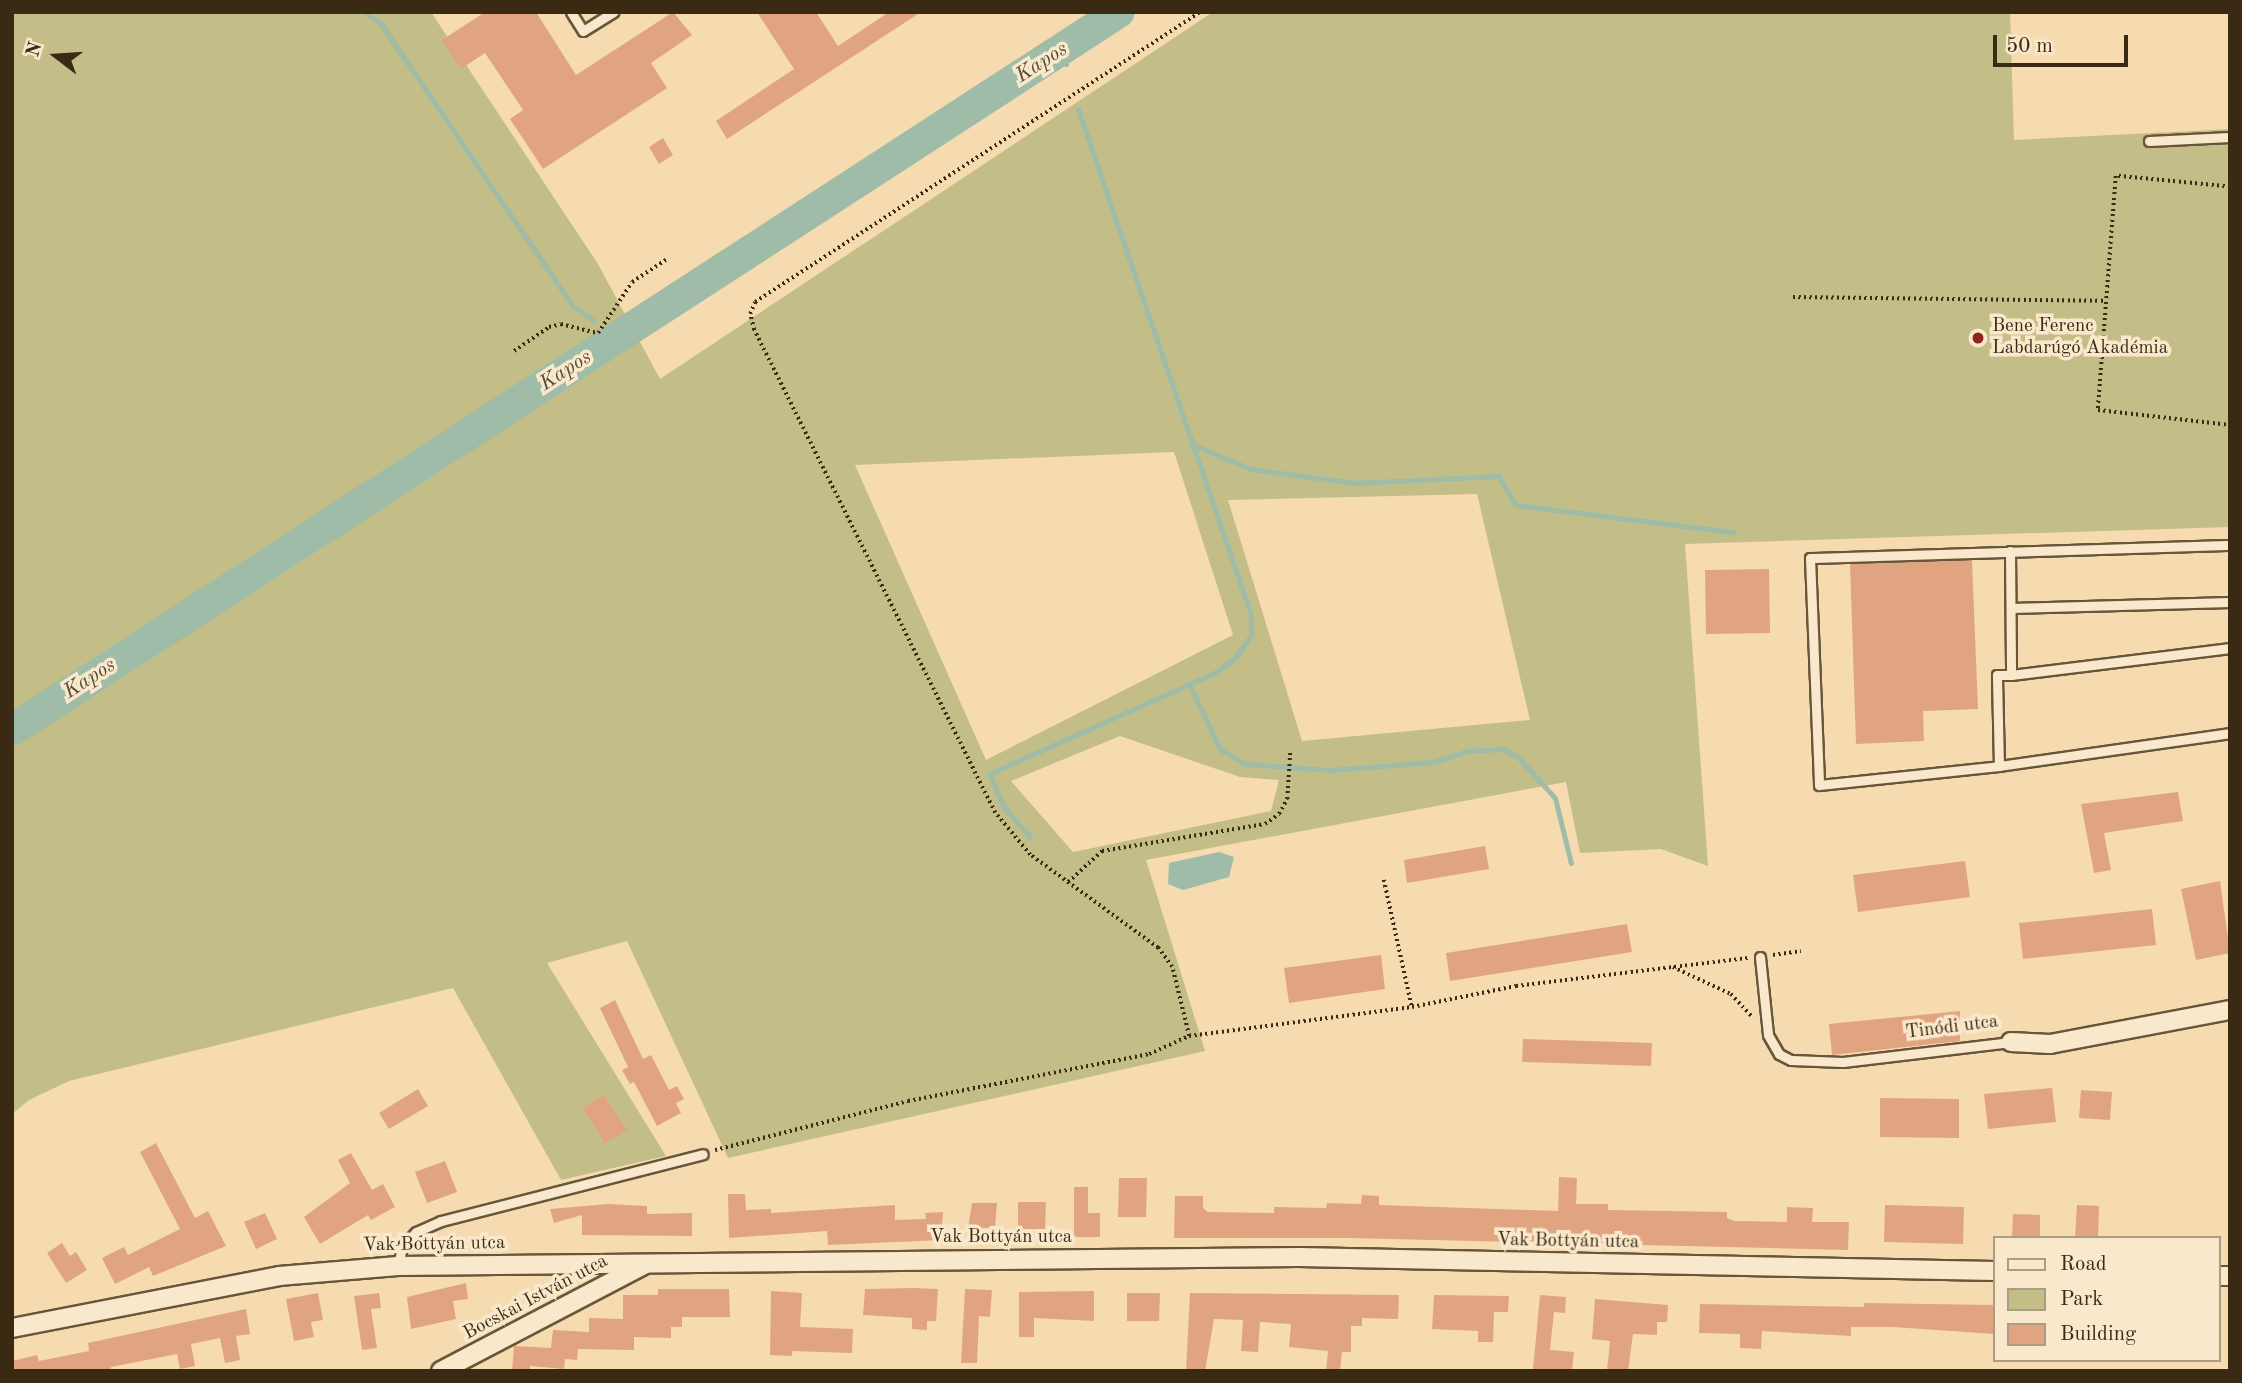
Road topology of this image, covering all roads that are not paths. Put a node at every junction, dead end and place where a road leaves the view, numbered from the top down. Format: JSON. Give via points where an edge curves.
{"nodes":[{"id":1,"x":571,"y":12,"type":"edge"},
{"id":2,"x":614,"y":12,"type":"edge"},
{"id":3,"x":2230,"y":137,"type":"edge"},
{"id":4,"x":2149,"y":141,"type":"dead end"},
{"id":5,"x":2230,"y":545,"type":"edge"},
{"id":6,"x":2010,"y":551,"type":"junction"},
{"id":7,"x":2230,"y":602,"type":"edge"},
{"id":8,"x":2011,"y":608,"type":"junction"},
{"id":9,"x":2230,"y":648,"type":"edge"},
{"id":10,"x":2011,"y":675,"type":"junction"},
{"id":11,"x":2230,"y":733,"type":"edge"},
{"id":12,"x":1999,"y":766,"type":"junction"},
{"id":13,"x":1760,"y":957,"type":"road end"},
{"id":14,"x":2230,"y":1010,"type":"edge"},
{"id":15,"x":2011,"y":1042,"type":"joint"},
{"id":16,"x":703,"y":1154,"type":"road end"},
{"id":17,"x":650,"y":1262,"type":"junction"},
{"id":18,"x":398,"y":1266,"type":"junction"},
{"id":19,"x":1994,"y":1271,"type":"edge"},
{"id":20,"x":12,"y":1328,"type":"edge"},
{"id":21,"x":441,"y":1371,"type":"edge"}],
"edges":[{"from":1,"to":2,"type":"lane","via":[[583,31]]},
{"from":3,"to":4,"type":"lane"},
{"from":5,"to":6,"type":"lane"},
{"from":6,"to":8,"type":"lane"},
{"from":6,"to":12,"type":"lane","via":[[1810,558],[1819,785]]},
{"from":7,"to":8,"type":"lane"},
{"from":8,"to":10,"type":"lane"},
{"from":9,"to":10,"type":"lane"},
{"from":10,"to":12,"type":"lane","via":[[1997,675]]},
{"from":11,"to":12,"type":"lane"},
{"from":13,"to":15,"type":"lane","name":"Tinódi utca","via":[[1768,1035],[1779,1054],[1814,1063]]},
{"from":14,"to":15,"type":"street","name":"Tinódi utca","via":[[2050,1044]]},
{"from":16,"to":18,"type":"lane","via":[[441,1220],[416,1232],[402,1247]]},
{"from":17,"to":18,"type":"street","name":"Vak Bottyán utca"},
{"from":17,"to":19,"type":"street","name":"Vak Bottyán utca","via":[[1299,1257]]},
{"from":17,"to":21,"type":"street","name":"Bocskai István utca"},
{"from":18,"to":20,"type":"street","name":"Vak Bottyán utca","via":[[279,1276]]}]}
